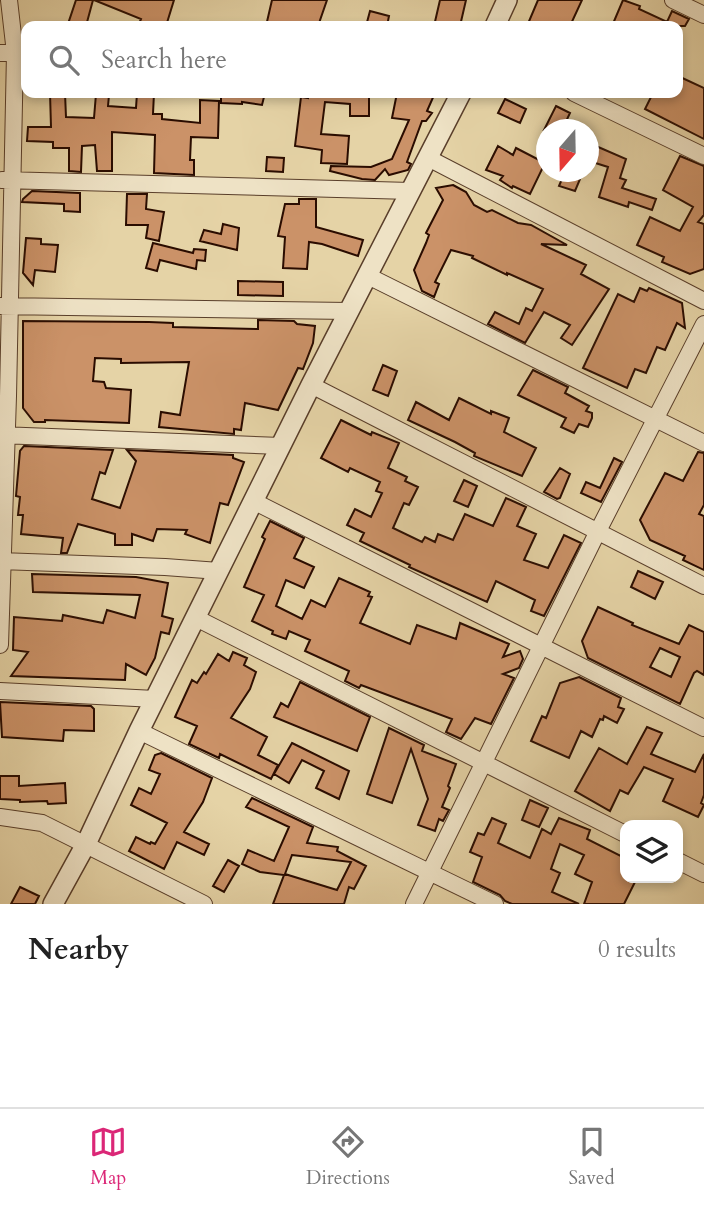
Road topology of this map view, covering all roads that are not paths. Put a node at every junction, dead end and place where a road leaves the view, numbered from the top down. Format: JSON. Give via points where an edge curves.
{"nodes":[{"id":1,"x":9,"y":0,"type":"edge"},
{"id":2,"x":508,"y":0,"type":"edge"},
{"id":3,"x":673,"y":0,"type":"edge"},
{"id":4,"x":704,"y":15,"type":"edge"},
{"id":5,"x":498,"y":21,"type":"edge"},
{"id":6,"x":14,"y":53,"type":"edge"},
{"id":7,"x":458,"y":98,"type":"edge"},
{"id":8,"x":584,"y":98,"type":"edge"},
{"id":9,"x":704,"y":156,"type":"edge"},
{"id":10,"x":428,"y":158,"type":"junction"},
{"id":11,"x":5,"y":180,"type":"edge"},
{"id":12,"x":411,"y":191,"type":"junction"},
{"id":13,"x":368,"y":276,"type":"junction"},
{"id":14,"x":704,"y":301,"type":"edge"},
{"id":15,"x":4,"y":306,"type":"edge"},
{"id":16,"x":350,"y":311,"type":"junction"},
{"id":17,"x":704,"y":324,"type":"edge"},
{"id":18,"x":311,"y":385,"type":"junction"},
{"id":19,"x":655,"y":419,"type":"junction"},
{"id":20,"x":4,"y":435,"type":"edge"},
{"id":21,"x":704,"y":443,"type":"edge"},
{"id":22,"x":281,"y":446,"type":"junction"},
{"id":23,"x":253,"y":501,"type":"junction"},
{"id":24,"x":597,"y":533,"type":"junction"},
{"id":25,"x":1,"y":561,"type":"edge"},
{"id":26,"x":219,"y":572,"type":"junction"},
{"id":27,"x":704,"y":586,"type":"edge"},
{"id":28,"x":196,"y":618,"type":"junction"},
{"id":29,"x":0,"y":645,"type":"edge"},
{"id":30,"x":541,"y":647,"type":"junction"},
{"id":31,"x":0,"y":691,"type":"edge"},
{"id":32,"x":155,"y":699,"type":"junction"},
{"id":33,"x":704,"y":728,"type":"edge"},
{"id":34,"x":139,"y":731,"type":"junction"},
{"id":35,"x":484,"y":763,"type":"junction"},
{"id":36,"x":0,"y":817,"type":"edge"},
{"id":37,"x":620,"y":831,"type":"edge"},
{"id":38,"x":86,"y":844,"type":"junction"},
{"id":39,"x":683,"y":864,"type":"edge"},
{"id":40,"x":431,"y":872,"type":"junction"},
{"id":41,"x":704,"y":874,"type":"edge"},
{"id":42,"x":53,"y":904,"type":"edge"},
{"id":43,"x":204,"y":904,"type":"edge"},
{"id":44,"x":414,"y":904,"type":"edge"},
{"id":45,"x":495,"y":904,"type":"edge"}],
"edges":[{"from":1,"to":6,"type":"street"},
{"from":2,"to":5,"type":"street"},
{"from":3,"to":4,"type":"street"},
{"from":6,"to":11,"type":"street"},
{"from":7,"to":10,"type":"street"},
{"from":8,"to":9,"type":"street"},
{"from":10,"to":12,"type":"street"},
{"from":10,"to":14,"type":"street"},
{"from":11,"to":12,"type":"street"},
{"from":11,"to":15,"type":"street"},
{"from":12,"to":13,"type":"street"},
{"from":13,"to":16,"type":"street"},
{"from":13,"to":19,"type":"street"},
{"from":15,"to":16,"type":"street"},
{"from":15,"to":20,"type":"street"},
{"from":16,"to":18,"type":"street"},
{"from":17,"to":19,"type":"street"},
{"from":18,"to":22,"type":"street"},
{"from":18,"to":24,"type":"street"},
{"from":19,"to":21,"type":"street"},
{"from":19,"to":24,"type":"street"},
{"from":20,"to":22,"type":"street"},
{"from":20,"to":25,"type":"street"},
{"from":22,"to":23,"type":"street"},
{"from":23,"to":26,"type":"street"},
{"from":23,"to":30,"type":"street"},
{"from":24,"to":27,"type":"street"},
{"from":24,"to":30,"type":"street"},
{"from":25,"to":26,"type":"street"},
{"from":25,"to":29,"type":"street"},
{"from":26,"to":28,"type":"street"},
{"from":28,"to":32,"type":"street"},
{"from":28,"to":35,"type":"street"},
{"from":30,"to":33,"type":"street"},
{"from":30,"to":35,"type":"street"},
{"from":31,"to":32,"type":"street"},
{"from":32,"to":34,"type":"street"},
{"from":34,"to":38,"type":"street"},
{"from":34,"to":40,"type":"street"},
{"from":35,"to":37,"type":"street"},
{"from":35,"to":40,"type":"street"},
{"from":36,"to":38,"type":"street","via":[[42,823]]},
{"from":38,"to":42,"type":"street"},
{"from":38,"to":43,"type":"street"},
{"from":39,"to":41,"type":"street"},
{"from":40,"to":44,"type":"street"},
{"from":40,"to":45,"type":"street"}]}
